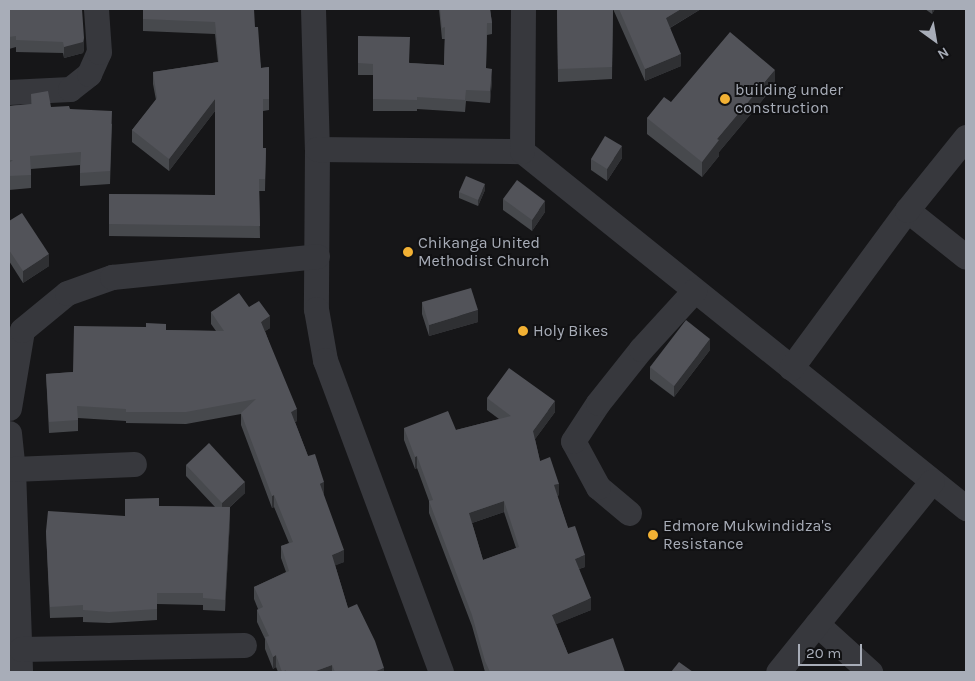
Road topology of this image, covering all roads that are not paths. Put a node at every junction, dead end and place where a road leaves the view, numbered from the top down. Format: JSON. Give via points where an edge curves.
{"nodes":[{"id":1,"x":96,"y":9,"type":"edge"},
{"id":2,"x":313,"y":9,"type":"edge"},
{"id":3,"x":523,"y":9,"type":"edge"},
{"id":4,"x":9,"y":92,"type":"edge"},
{"id":5,"x":966,"y":137,"type":"edge"},
{"id":6,"x":318,"y":148,"type":"junction"},
{"id":7,"x":522,"y":151,"type":"junction"},
{"id":8,"x":907,"y":210,"type":"junction"},
{"id":9,"x":316,"y":256,"type":"junction"},
{"id":10,"x":966,"y":258,"type":"edge"},
{"id":11,"x":694,"y":291,"type":"junction"},
{"id":12,"x":791,"y":368,"type":"junction"},
{"id":13,"x":9,"y":408,"type":"edge"},
{"id":14,"x":9,"y":432,"type":"edge"},
{"id":15,"x":134,"y":464,"type":"dead end"},
{"id":16,"x":13,"y":468,"type":"junction"},
{"id":17,"x":932,"y":481,"type":"junction"},
{"id":18,"x":966,"y":508,"type":"edge"},
{"id":19,"x":629,"y":513,"type":"dead end"},
{"id":20,"x":817,"y":624,"type":"junction"},
{"id":21,"x":244,"y":645,"type":"dead end"},
{"id":22,"x":20,"y":660,"type":"edge"},
{"id":23,"x":441,"y":672,"type":"edge"},
{"id":24,"x":778,"y":672,"type":"edge"},
{"id":25,"x":870,"y":672,"type":"edge"}],
"edges":[{"from":1,"to":4,"type":"street","via":[[99,52],[89,74],[70,89]]},
{"from":2,"to":6,"type":"street"},
{"from":3,"to":7,"type":"street"},
{"from":5,"to":8,"type":"street"},
{"from":6,"to":7,"type":"street"},
{"from":6,"to":9,"type":"street"},
{"from":7,"to":11,"type":"street"},
{"from":8,"to":10,"type":"street"},
{"from":8,"to":12,"type":"street"},
{"from":9,"to":13,"type":"street","via":[[112,277],[67,293],[22,330]]},
{"from":9,"to":23,"type":"street","via":[[316,309],[325,360]]},
{"from":11,"to":12,"type":"street"},
{"from":11,"to":19,"type":"street","via":[[641,349],[598,403],[573,442],[598,487]]},
{"from":12,"to":17,"type":"street"},
{"from":14,"to":16,"type":"street"},
{"from":15,"to":16,"type":"street"},
{"from":16,"to":22,"type":"street"},
{"from":17,"to":18,"type":"street"},
{"from":17,"to":20,"type":"street"},
{"from":20,"to":24,"type":"street"},
{"from":20,"to":25,"type":"street"},
{"from":21,"to":22,"type":"street"}]}
